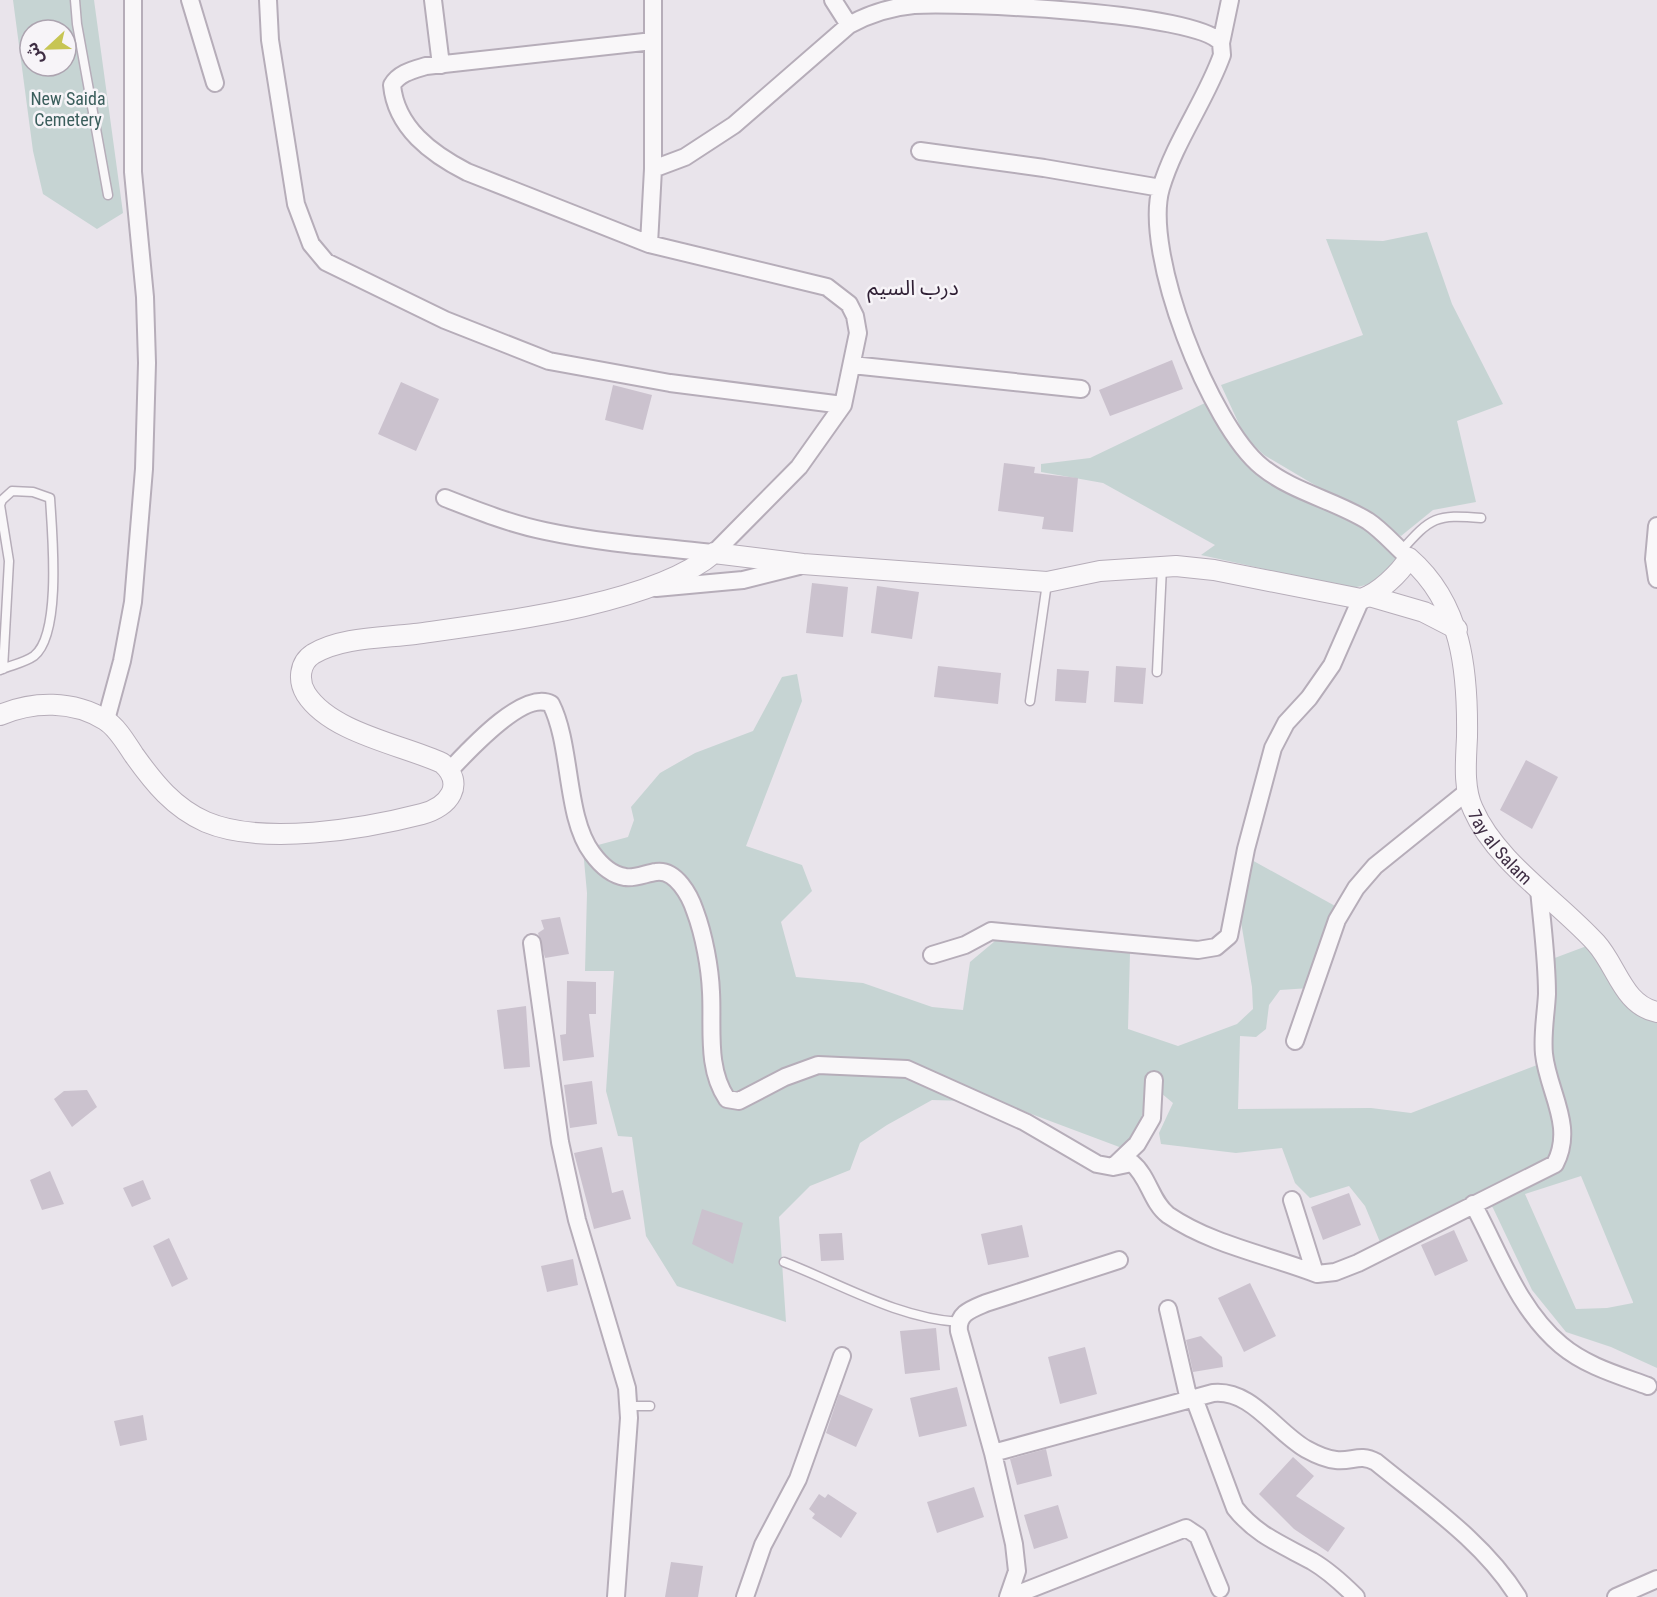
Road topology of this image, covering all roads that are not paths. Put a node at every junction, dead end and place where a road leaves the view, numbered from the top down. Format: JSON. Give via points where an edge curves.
{"nodes":[{"id":1,"x":75,"y":0,"type":"edge"},
{"id":2,"x":133,"y":0,"type":"edge"},
{"id":3,"x":190,"y":0,"type":"edge"},
{"id":4,"x":268,"y":0,"type":"edge"},
{"id":5,"x":433,"y":0,"type":"edge"},
{"id":6,"x":653,"y":0,"type":"edge"},
{"id":7,"x":832,"y":0,"type":"edge"},
{"id":8,"x":1230,"y":0,"type":"edge"},
{"id":9,"x":1069,"y":6,"type":"edge"},
{"id":10,"x":849,"y":25,"type":"junction"},
{"id":11,"x":653,"y":41,"type":"junction"},
{"id":12,"x":1221,"y":43,"type":"junction"},
{"id":13,"x":441,"y":64,"type":"junction"},
{"id":14,"x":215,"y":83,"type":"dead end"},
{"id":15,"x":920,"y":151,"type":"dead end"},
{"id":16,"x":653,"y":169,"type":"junction"},
{"id":17,"x":1161,"y":188,"type":"junction"},
{"id":18,"x":108,"y":195,"type":"dead end"},
{"id":19,"x":649,"y":244,"type":"junction"},
{"id":20,"x":852,"y":365,"type":"junction"},
{"id":21,"x":1081,"y":389,"type":"dead end"},
{"id":22,"x":843,"y":405,"type":"junction"},
{"id":23,"x":445,"y":498,"type":"dead end"},
{"id":24,"x":1481,"y":518,"type":"dead end"},
{"id":25,"x":1657,"y":526,"type":"edge"},
{"id":26,"x":714,"y":553,"type":"junction"},
{"id":27,"x":1405,"y":554,"type":"junction"},
{"id":28,"x":803,"y":564,"type":"junction"},
{"id":29,"x":1162,"y":566,"type":"junction"},
{"id":30,"x":1657,"y":579,"type":"edge"},
{"id":31,"x":1047,"y":582,"type":"junction"},
{"id":32,"x":643,"y":590,"type":"junction"},
{"id":33,"x":1365,"y":598,"type":"junction"},
{"id":34,"x":1457,"y":628,"type":"junction"},
{"id":35,"x":1,"y":670,"type":"edge"},
{"id":36,"x":1157,"y":672,"type":"dead end"},
{"id":37,"x":1030,"y":701,"type":"dead end"},
{"id":38,"x":0,"y":716,"type":"edge"},
{"id":39,"x":106,"y":720,"type":"junction"},
{"id":40,"x":450,"y":770,"type":"junction"},
{"id":41,"x":1468,"y":790,"type":"junction"},
{"id":42,"x":1539,"y":889,"type":"junction"},
{"id":43,"x":532,"y":943,"type":"dead end"},
{"id":44,"x":932,"y":955,"type":"dead end"},
{"id":45,"x":1657,"y":1012,"type":"edge"},
{"id":46,"x":1295,"y":1041,"type":"dead end"},
{"id":47,"x":1155,"y":1080,"type":"dead end"},
{"id":48,"x":1113,"y":1167,"type":"junction"},
{"id":49,"x":1292,"y":1200,"type":"dead end"},
{"id":50,"x":1473,"y":1204,"type":"junction"},
{"id":51,"x":1119,"y":1260,"type":"dead end"},
{"id":52,"x":784,"y":1262,"type":"dead end"},
{"id":53,"x":1315,"y":1273,"type":"junction"},
{"id":54,"x":1168,"y":1309,"type":"dead end"},
{"id":55,"x":959,"y":1322,"type":"junction"},
{"id":56,"x":842,"y":1356,"type":"dead end"},
{"id":57,"x":1648,"y":1386,"type":"dead end"},
{"id":58,"x":1191,"y":1399,"type":"junction"},
{"id":59,"x":629,"y":1406,"type":"junction"},
{"id":60,"x":650,"y":1406,"type":"dead end"},
{"id":61,"x":993,"y":1453,"type":"junction"},
{"id":62,"x":1657,"y":1579,"type":"edge"},
{"id":63,"x":1220,"y":1589,"type":"dead end"},
{"id":64,"x":616,"y":1597,"type":"edge"},
{"id":65,"x":745,"y":1597,"type":"edge"},
{"id":66,"x":1009,"y":1597,"type":"edge"},
{"id":67,"x":1356,"y":1597,"type":"edge"},
{"id":68,"x":1518,"y":1597,"type":"edge"},
{"id":69,"x":1616,"y":1597,"type":"edge"}],
"edges":[{"from":1,"to":18,"type":"lane"},
{"from":2,"to":39,"type":"street","via":[[133,172],[147,363],[144,469],[134,602]]},
{"from":3,"to":14,"type":"street"},
{"from":4,"to":22,"type":"street","via":[[270,40],[296,204],[311,244],[327,262],[445,320],[549,361],[670,383]]},
{"from":5,"to":13,"type":"street"},
{"from":6,"to":11,"type":"street"},
{"from":7,"to":10,"type":"street"},
{"from":8,"to":12,"type":"street"},
{"from":9,"to":10,"type":"street","via":[[913,5],[866,16]]},
{"from":9,"to":12,"type":"street","via":[[1176,25],[1207,33]]},
{"from":10,"to":16,"type":"street","via":[[734,125],[685,157]]},
{"from":11,"to":13,"type":"street"},
{"from":11,"to":16,"type":"street"},
{"from":12,"to":17,"type":"street","via":[[1219,63]]},
{"from":13,"to":19,"type":"street","via":[[405,73],[393,85],[398,108],[422,144],[467,172]]},
{"from":15,"to":17,"type":"street"},
{"from":16,"to":19,"type":"street"},
{"from":17,"to":27,"type":"street","via":[[1161,236],[1180,321],[1194,362],[1223,421],[1263,467],[1369,522]]},
{"from":19,"to":20,"type":"street","via":[[804,280],[840,295],[855,316],[858,333]]},
{"from":20,"to":21,"type":"street"},
{"from":20,"to":22,"type":"street"},
{"from":22,"to":26,"type":"street","via":[[799,467]]},
{"from":23,"to":26,"type":"street","via":[[543,531]]},
{"from":24,"to":27,"type":"lane","via":[[1433,519]]},
{"from":25,"to":30,"type":"street"},
{"from":26,"to":28,"type":"street"},
{"from":26,"to":32,"type":"street","via":[[682,575]]},
{"from":27,"to":33,"type":"street","via":[[1401,569]]},
{"from":27,"to":34,"type":"street","name":"7ay al Salam","via":[[1434,588]]},
{"from":28,"to":31,"type":"street"},
{"from":28,"to":32,"type":"street","via":[[743,580]]},
{"from":29,"to":31,"type":"street","via":[[1101,571]]},
{"from":29,"to":33,"type":"street","via":[[1214,570]]},
{"from":29,"to":36,"type":"lane"},
{"from":31,"to":37,"type":"lane"},
{"from":32,"to":40,"type":"street","via":[[498,621],[364,640],[328,648],[304,662],[300,672],[306,694],[328,714],[371,738],[430,758]]},
{"from":33,"to":34,"type":"street","via":[[1424,612]]},
{"from":33,"to":44,"type":"street","via":[[1332,665],[1276,741],[1246,849],[1234,921],[1223,944],[1198,950],[991,931],[965,945]]},
{"from":34,"to":41,"type":"street","name":"7ay al Salam","via":[[1466,692]]},
{"from":35,"to":35,"type":"lane","via":[[9,561],[0,505],[12,491],[33,492],[50,498],[56,575],[46,635],[35,655]]},
{"from":38,"to":39,"type":"street","via":[[50,704],[71,706]]},
{"from":39,"to":40,"type":"street","via":[[148,775],[180,807],[208,823],[244,831],[275,835],[309,833],[425,813],[452,796],[455,787]]},
{"from":40,"to":48,"type":"street","via":[[505,719],[534,701],[551,704],[580,824],[591,852],[606,868],[626,878],[660,871],[679,881],[696,912],[711,991],[715,1070],[719,1088],[727,1099],[739,1101],[784,1077],[818,1065],[908,1069],[1025,1122],[1097,1164]]},
{"from":41,"to":42,"type":"street","name":"7ay al Salam","via":[[1479,821]]},
{"from":41,"to":46,"type":"street","via":[[1375,866],[1356,888],[1334,926]]},
{"from":42,"to":45,"type":"street","name":"7ay al Salam","via":[[1600,948],[1631,998]]},
{"from":42,"to":50,"type":"street","via":[[1546,962],[1544,1055],[1562,1118],[1562,1150],[1554,1164]]},
{"from":43,"to":59,"type":"street","via":[[560,1142],[578,1220],[624,1373]]},
{"from":47,"to":48,"type":"street","via":[[1152,1118],[1137,1144]]},
{"from":48,"to":53,"type":"street","via":[[1132,1163],[1144,1175],[1167,1214],[1201,1235]]},
{"from":49,"to":53,"type":"street"},
{"from":50,"to":53,"type":"street","via":[[1358,1263],[1325,1274]]},
{"from":50,"to":57,"type":"street","via":[[1526,1307],[1561,1345],[1598,1368]]},
{"from":51,"to":55,"type":"street","via":[[986,1303],[967,1312]]},
{"from":52,"to":55,"type":"lane","via":[[906,1313]]},
{"from":54,"to":58,"type":"street"},
{"from":55,"to":61,"type":"street"},
{"from":56,"to":65,"type":"street","via":[[798,1479],[763,1545]]},
{"from":58,"to":61,"type":"street"},
{"from":58,"to":67,"type":"street","via":[[1235,1508],[1244,1520],[1273,1542],[1314,1562]]},
{"from":58,"to":68,"type":"street","via":[[1226,1392],[1237,1395],[1304,1448],[1320,1456],[1336,1460],[1367,1457],[1488,1558]]},
{"from":59,"to":60,"type":"lane"},
{"from":59,"to":64,"type":"street"},
{"from":61,"to":66,"type":"street","via":[[1017,1558]]},
{"from":62,"to":69,"type":"street"},
{"from":63,"to":66,"type":"street","via":[[1198,1536],[1186,1528]]}]}
